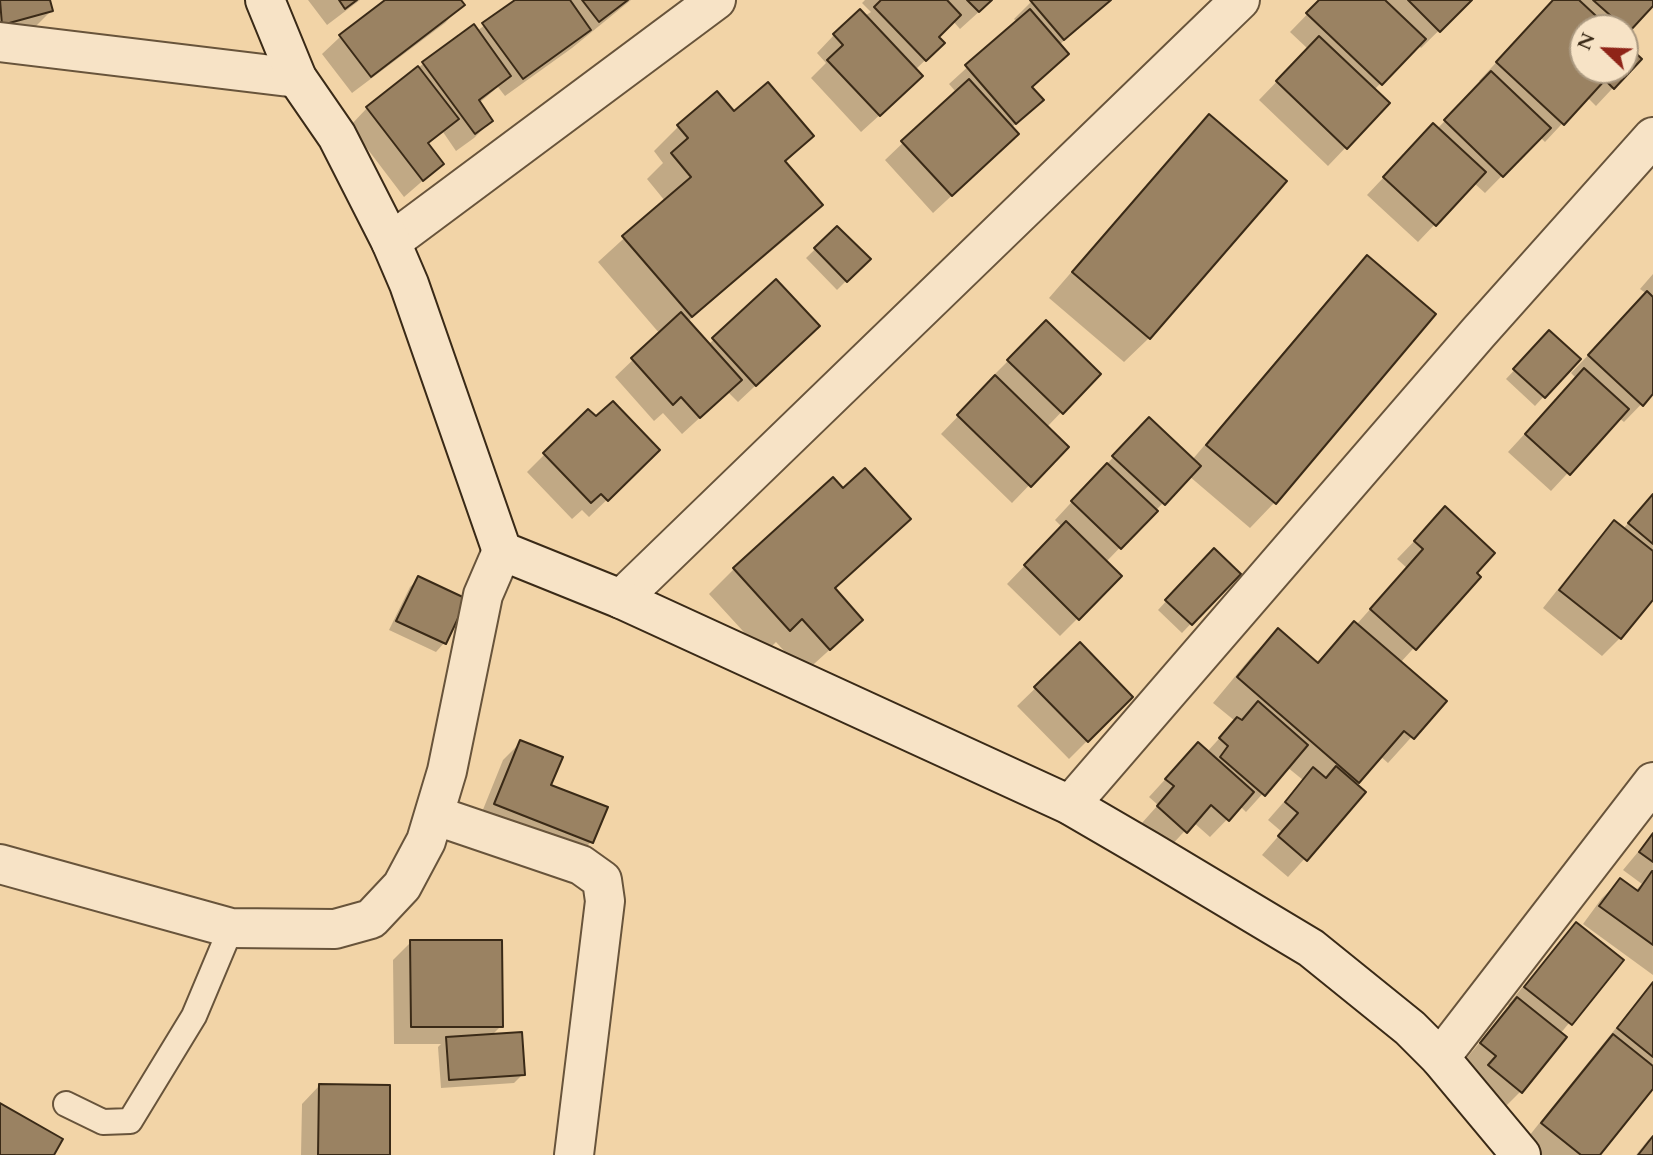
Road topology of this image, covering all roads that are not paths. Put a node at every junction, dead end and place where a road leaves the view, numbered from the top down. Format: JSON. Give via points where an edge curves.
{"nodes":[{"id":1,"x":265,"y":0,"type":"edge"},
{"id":2,"x":716,"y":0,"type":"edge"},
{"id":3,"x":1240,"y":0,"type":"edge"},
{"id":4,"x":0,"y":42,"type":"edge"},
{"id":5,"x":297,"y":78,"type":"junction"},
{"id":6,"x":1653,"y":137,"type":"edge"},
{"id":7,"x":391,"y":242,"type":"junction"},
{"id":8,"x":502,"y":551,"type":"junction"},
{"id":9,"x":621,"y":599,"type":"junction"},
{"id":10,"x":1653,"y":782,"type":"edge"},
{"id":11,"x":1070,"y":806,"type":"junction"},
{"id":12,"x":434,"y":815,"type":"junction"},
{"id":13,"x":0,"y":864,"type":"edge"},
{"id":14,"x":231,"y":928,"type":"junction"},
{"id":15,"x":1440,"y":1058,"type":"junction"},
{"id":16,"x":66,"y":1104,"type":"dead end"},
{"id":17,"x":575,"y":1155,"type":"edge"},
{"id":18,"x":1521,"y":1155,"type":"edge"}],
"edges":[{"from":1,"to":5,"type":"street"},
{"from":2,"to":7,"type":"street"},
{"from":3,"to":9,"type":"street"},
{"from":4,"to":5,"type":"street"},
{"from":5,"to":7,"type":"street","via":[[337,136]]},
{"from":6,"to":11,"type":"street"},
{"from":7,"to":8,"type":"street"},
{"from":8,"to":9,"type":"street"},
{"from":8,"to":12,"type":"street","via":[[483,595]]},
{"from":9,"to":11,"type":"street"},
{"from":10,"to":15,"type":"street"},
{"from":11,"to":15,"type":"street","via":[[1311,947]]},
{"from":12,"to":14,"type":"street","via":[[402,886],[370,919],[335,929]]},
{"from":12,"to":17,"type":"street","via":[[580,865],[602,880],[605,901]]},
{"from":13,"to":14,"type":"street"},
{"from":14,"to":16,"type":"lane","via":[[194,1016],[130,1121],[103,1122]]},
{"from":15,"to":18,"type":"street"}]}
